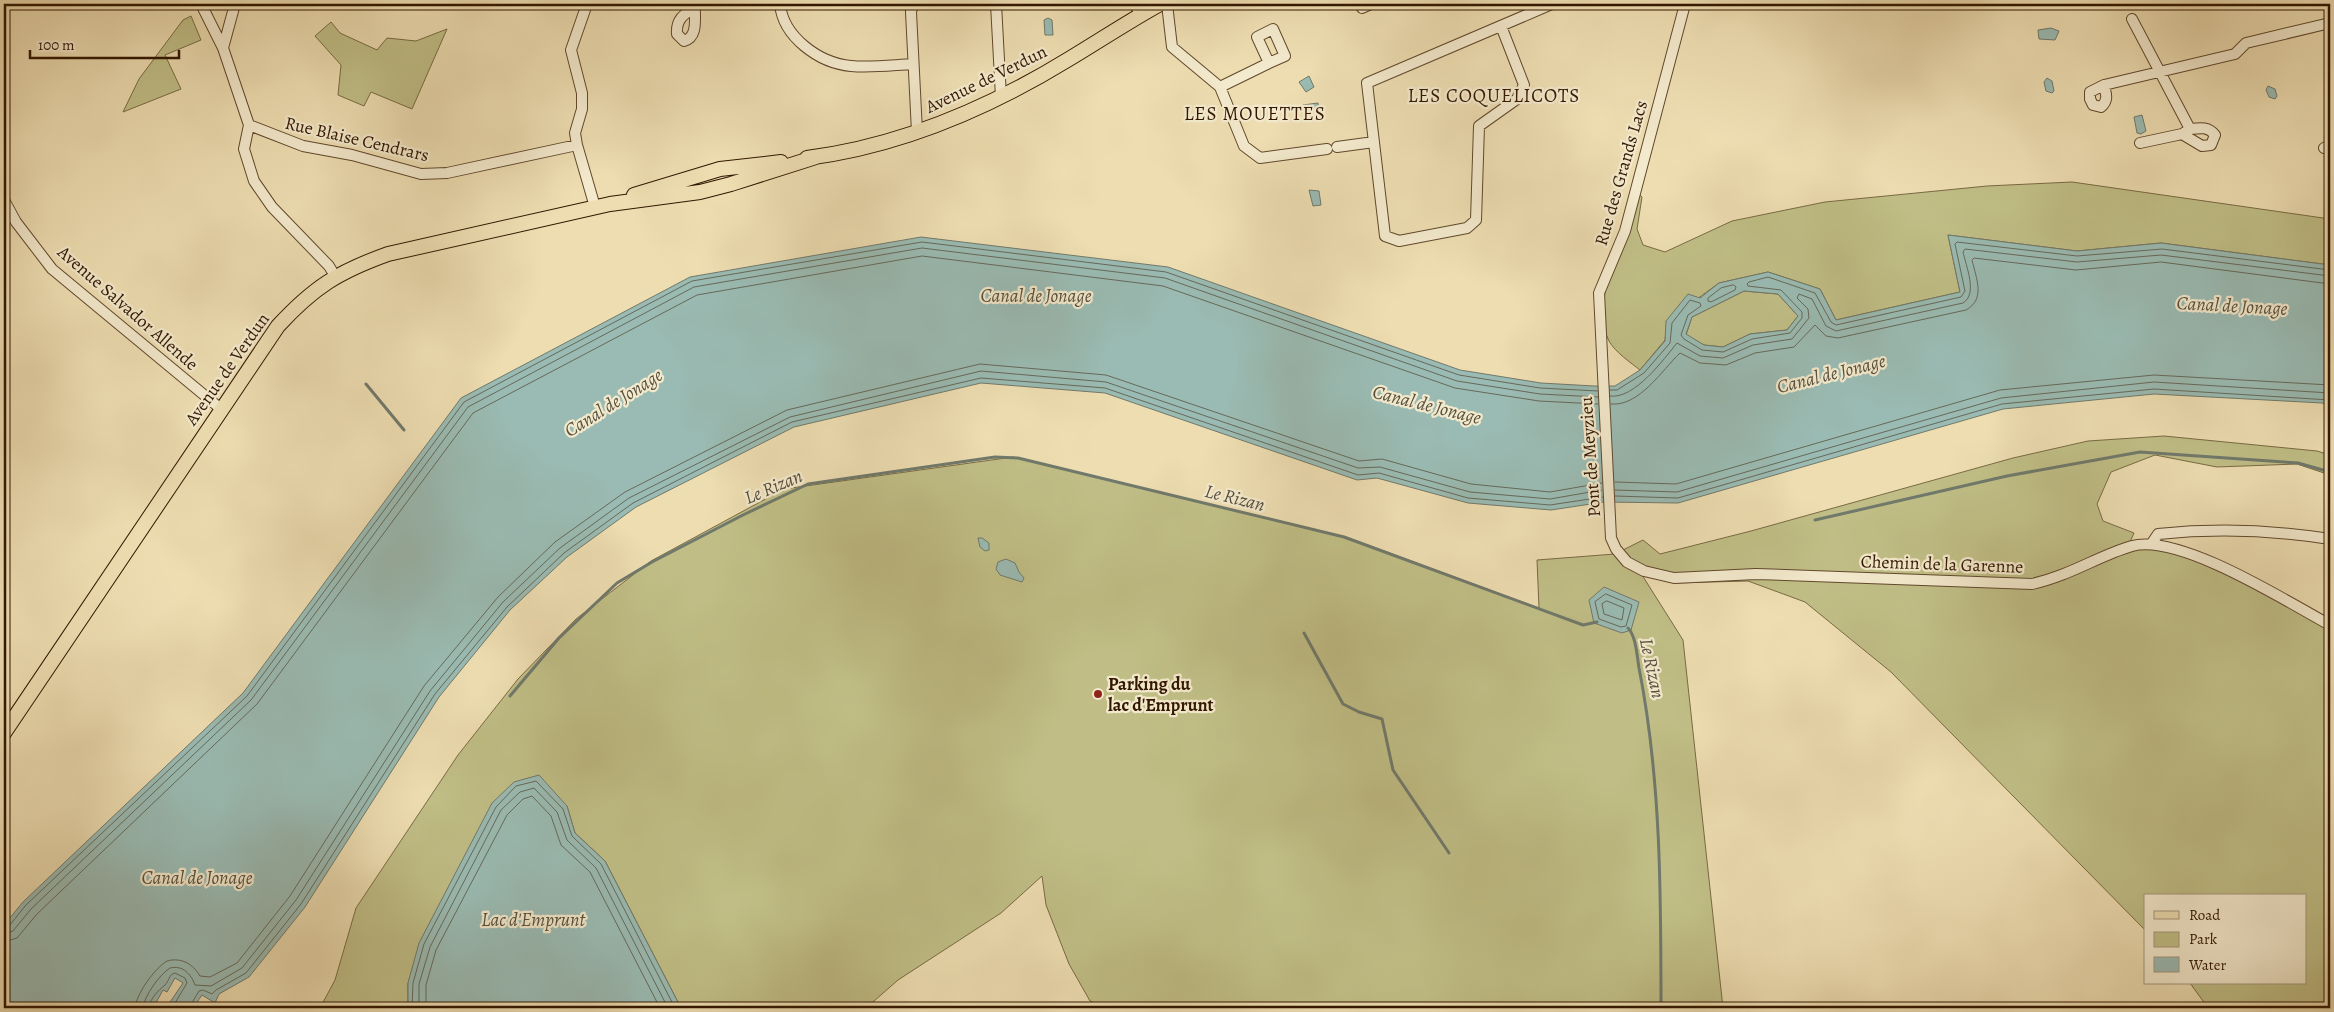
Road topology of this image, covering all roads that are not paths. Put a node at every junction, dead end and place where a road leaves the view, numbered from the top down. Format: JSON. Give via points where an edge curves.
{"nodes":[{"id":1,"x":202,"y":4,"type":"edge"},
{"id":2,"x":235,"y":4,"type":"edge"},
{"id":3,"x":587,"y":4,"type":"edge"},
{"id":4,"x":780,"y":4,"type":"edge"},
{"id":5,"x":913,"y":4,"type":"edge"},
{"id":6,"x":996,"y":4,"type":"edge"},
{"id":7,"x":1160,"y":4,"type":"edge"},
{"id":8,"x":1167,"y":4,"type":"edge"},
{"id":9,"x":1552,"y":4,"type":"edge"},
{"id":10,"x":1685,"y":4,"type":"edge"},
{"id":11,"x":1138,"y":9,"type":"edge"},
{"id":12,"x":2132,"y":19,"type":"dead end"},
{"id":13,"x":2330,"y":23,"type":"edge"},
{"id":14,"x":1501,"y":26,"type":"junction"},
{"id":15,"x":223,"y":48,"type":"junction"},
{"id":16,"x":1269,"y":63,"type":"dead end"},
{"id":17,"x":913,"y":64,"type":"junction"},
{"id":18,"x":2158,"y":72,"type":"junction"},
{"id":19,"x":2104,"y":85,"type":"dead end"},
{"id":20,"x":1220,"y":87,"type":"junction"},
{"id":21,"x":1001,"y":97,"type":"junction"},
{"id":22,"x":249,"y":125,"type":"junction"},
{"id":23,"x":917,"y":132,"type":"junction"},
{"id":24,"x":1374,"y":142,"type":"junction"},
{"id":25,"x":2140,"y":143,"type":"dead end"},
{"id":26,"x":577,"y":145,"type":"junction"},
{"id":27,"x":4,"y":200,"type":"edge"},
{"id":28,"x":595,"y":207,"type":"junction"},
{"id":29,"x":335,"y":276,"type":"junction"},
{"id":30,"x":1602,"y":382,"type":"joint"},
{"id":31,"x":221,"y":409,"type":"junction"},
{"id":32,"x":1611,"y":529,"type":"joint"},
{"id":33,"x":2330,"y":539,"type":"edge"},
{"id":34,"x":2152,"y":543,"type":"junction"},
{"id":35,"x":2330,"y":625,"type":"edge"},
{"id":36,"x":4,"y":733,"type":"edge"}],
"edges":[{"from":1,"to":15,"type":"street"},
{"from":2,"to":15,"type":"street"},
{"from":3,"to":26,"type":"street","via":[[571,50],[582,93],[582,109],[575,133]]},
{"from":4,"to":17,"type":"street","via":[[790,32],[827,61],[851,66]]},
{"from":5,"to":17,"type":"street","via":[[910,12]]},
{"from":6,"to":21,"type":"street"},
{"from":7,"to":11,"type":"main road","name":"Avenue de Verdun"},
{"from":8,"to":20,"type":"street","via":[[1172,47]]},
{"from":9,"to":14,"type":"street"},
{"from":10,"to":30,"type":"street","name":"Rue des Grands Lacs","via":[[1625,231],[1598,293]]},
{"from":11,"to":21,"type":"main road","name":"Avenue de Verdun","via":[[1068,60]]},
{"from":12,"to":18,"type":"street"},
{"from":13,"to":18,"type":"street","via":[[2246,43],[2235,54]]},
{"from":14,"to":24,"type":"street","via":[[1367,83]]},
{"from":14,"to":24,"type":"street","via":[[1524,85],[1517,98],[1479,126],[1476,220],[1467,228],[1398,241],[1385,236]]},
{"from":15,"to":22,"type":"street"},
{"from":16,"to":20,"type":"street"},
{"from":17,"to":23,"type":"street"},
{"from":18,"to":19,"type":"street"},
{"from":18,"to":25,"type":"street","via":[[2186,132]]},
{"from":20,"to":24,"type":"street","via":[[1244,146],[1260,158]]},
{"from":21,"to":23,"type":"main road","name":"Avenue de Verdun"},
{"from":22,"to":26,"type":"street","name":"Rue Blaise Cendrars","via":[[303,146],[352,155],[421,174],[447,173]]},
{"from":22,"to":29,"type":"street","via":[[244,149],[254,181],[272,207]]},
{"from":23,"to":28,"type":"main road","name":"Avenue de Verdun","via":[[816,157],[700,192]]},
{"from":26,"to":28,"type":"street"},
{"from":27,"to":31,"type":"street","name":"Avenue Salvador Allende","via":[[16,222],[52,269]]},
{"from":28,"to":29,"type":"main road","name":"Avenue de Verdun","via":[[388,254]]},
{"from":29,"to":31,"type":"main road","name":"Avenue de Verdun","via":[[299,304],[278,326]]},
{"from":30,"to":32,"type":"street","name":"Pont de Meyzieu"},
{"from":31,"to":36,"type":"main road","name":"Avenue de Verdun"},
{"from":32,"to":34,"type":"street","name":"Chemin de la Garenne","via":[[1616,549],[1627,562],[1644,571],[1674,578],[1756,574],[2032,584],[2055,579],[2132,546]]},
{"from":33,"to":34,"type":"street","via":[[2239,530],[2200,530],[2158,534]]},
{"from":34,"to":35,"type":"street","name":"Chemin de la Garenne","via":[[2205,558]]}]}
